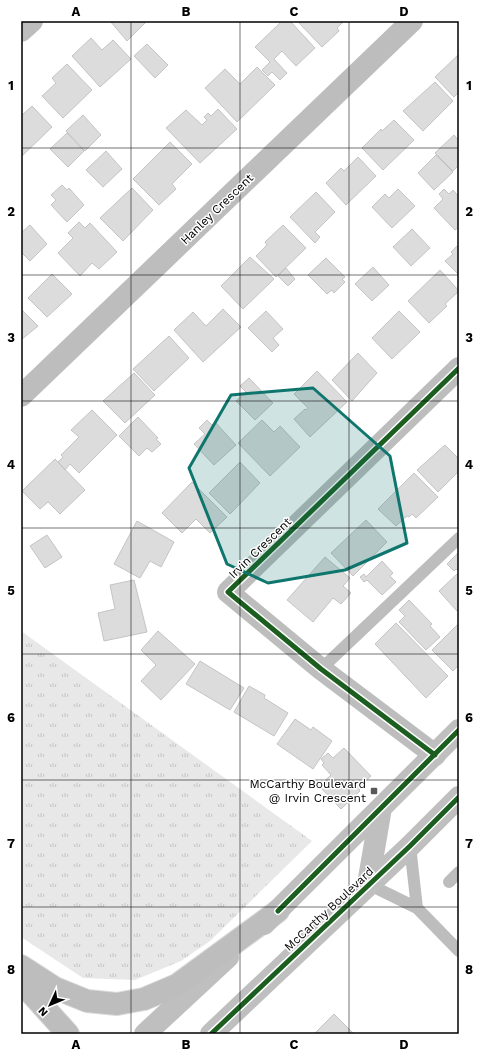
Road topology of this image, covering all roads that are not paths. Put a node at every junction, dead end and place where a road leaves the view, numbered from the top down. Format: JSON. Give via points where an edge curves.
{"nodes":[{"id":1,"x":32,"y":21,"type":"edge"},
{"id":2,"x":412,"y":21,"type":"edge"},
{"id":3,"x":21,"y":31,"type":"edge"},
{"id":4,"x":459,"y":368,"type":"edge"},
{"id":5,"x":21,"y":396,"type":"edge"},
{"id":6,"x":459,"y":538,"type":"edge"},
{"id":7,"x":321,"y":670,"type":"junction"},
{"id":8,"x":459,"y":730,"type":"edge"},
{"id":9,"x":435,"y":755,"type":"junction"},
{"id":10,"x":459,"y":797,"type":"edge"},
{"id":11,"x":381,"y":808,"type":"junction"},
{"id":12,"x":410,"y":846,"type":"junction"},
{"id":13,"x":459,"y":872,"type":"edge"},
{"id":14,"x":448,"y":882,"type":"dead end"},
{"id":15,"x":368,"y":884,"type":"junction"},
{"id":16,"x":417,"y":908,"type":"junction"},
{"id":17,"x":278,"y":911,"type":"junction"},
{"id":18,"x":459,"y":951,"type":"edge"},
{"id":19,"x":21,"y":966,"type":"edge"},
{"id":20,"x":21,"y":982,"type":"edge"},
{"id":21,"x":68,"y":1034,"type":"edge"},
{"id":22,"x":145,"y":1034,"type":"edge"},
{"id":23,"x":211,"y":1034,"type":"edge"}],
"edges":[{"from":1,"to":3,"type":"street"},
{"from":2,"to":5,"type":"street","name":"Hanley Crescent"},
{"from":4,"to":7,"type":"street","name":"Irvin Crescent","via":[[228,592]]},
{"from":6,"to":7,"type":"lane"},
{"from":7,"to":9,"type":"street","name":"Irvin Crescent"},
{"from":8,"to":9,"type":"main road"},
{"from":9,"to":11,"type":"main road"},
{"from":10,"to":12,"type":"main road","name":"McCarthy Boulevard"},
{"from":11,"to":15,"type":"main road"},
{"from":11,"to":17,"type":"main road"},
{"from":12,"to":15,"type":"main road","name":"McCarthy Boulevard"},
{"from":12,"to":16,"type":"lane"},
{"from":13,"to":14,"type":"lane"},
{"from":15,"to":16,"type":"lane"},
{"from":15,"to":23,"type":"main road","name":"McCarthy Boulevard"},
{"from":16,"to":18,"type":"lane"},
{"from":17,"to":19,"type":"street","via":[[177,985],[144,999],[117,1004],[86,1001],[55,988]]},
{"from":17,"to":22,"type":"main road"},
{"from":20,"to":21,"type":"street"}]}
